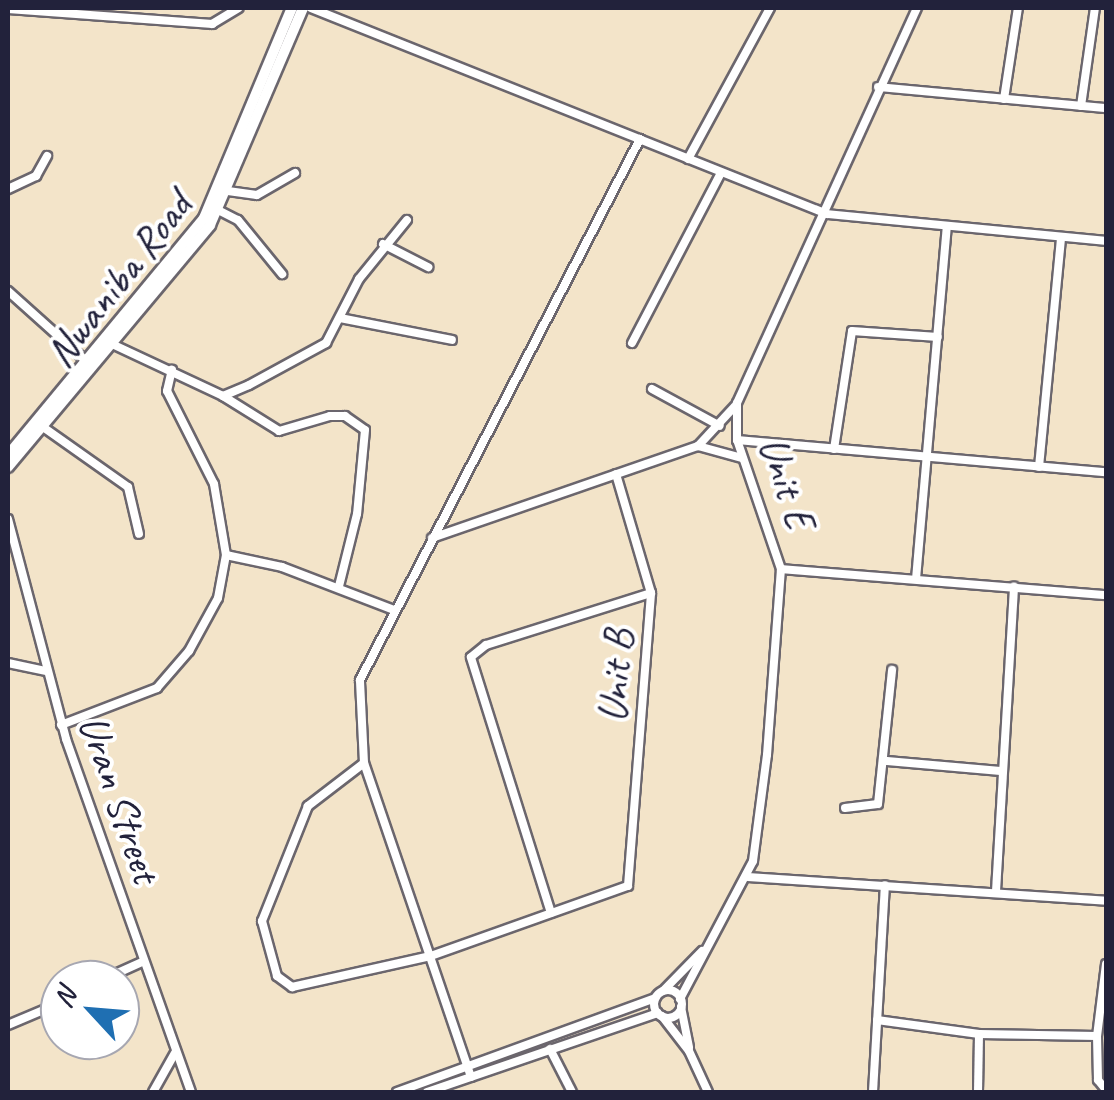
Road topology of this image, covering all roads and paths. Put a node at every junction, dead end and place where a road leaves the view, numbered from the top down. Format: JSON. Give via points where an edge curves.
{"nodes":[{"id":1,"x":44,"y":8,"type":"edge"},
{"id":2,"x":142,"y":8,"type":"edge"},
{"id":3,"x":240,"y":8,"type":"edge"},
{"id":4,"x":292,"y":8,"type":"edge"},
{"id":5,"x":302,"y":8,"type":"edge"},
{"id":6,"x":312,"y":8,"type":"edge"},
{"id":7,"x":770,"y":8,"type":"edge"},
{"id":8,"x":917,"y":8,"type":"edge"},
{"id":9,"x":1018,"y":8,"type":"edge"},
{"id":10,"x":1095,"y":8,"type":"edge"},
{"id":11,"x":8,"y":9,"type":"edge"},
{"id":12,"x":140,"y":18,"type":"junction"},
{"id":13,"x":878,"y":87,"type":"junction"},
{"id":14,"x":1004,"y":99,"type":"junction"},
{"id":15,"x":1081,"y":106,"type":"junction"},
{"id":16,"x":1106,"y":108,"type":"edge"},
{"id":17,"x":640,"y":139,"type":"junction"},
{"id":18,"x":47,"y":156,"type":"dead end"},
{"id":19,"x":688,"y":159,"type":"junction"},
{"id":20,"x":721,"y":172,"type":"junction"},
{"id":21,"x":295,"y":173,"type":"dead end"},
{"id":22,"x":8,"y":189,"type":"edge"},
{"id":23,"x":228,"y":191,"type":"junction"},
{"id":24,"x":218,"y":210,"type":"junction"},
{"id":25,"x":827,"y":214,"type":"junction"},
{"id":26,"x":407,"y":220,"type":"dead end"},
{"id":27,"x":948,"y":228,"type":"junction"},
{"id":28,"x":1062,"y":238,"type":"junction"},
{"id":29,"x":1106,"y":242,"type":"edge"},
{"id":30,"x":383,"y":244,"type":"junction"},
{"id":31,"x":428,"y":267,"type":"dead end"},
{"id":32,"x":282,"y":274,"type":"dead end"},
{"id":33,"x":8,"y":291,"type":"edge"},
{"id":34,"x":340,"y":318,"type":"junction"},
{"id":35,"x":938,"y":337,"type":"junction"},
{"id":36,"x":452,"y":340,"type":"dead end"},
{"id":37,"x":632,"y":343,"type":"dead end"},
{"id":38,"x":112,"y":344,"type":"junction"},
{"id":39,"x":84,"y":360,"type":"junction"},
{"id":40,"x":172,"y":370,"type":"junction"},
{"id":41,"x":652,"y":389,"type":"dead end"},
{"id":42,"x":223,"y":396,"type":"junction"},
{"id":43,"x":737,"y":403,"type":"junction"},
{"id":44,"x":720,"y":426,"type":"junction"},
{"id":45,"x":43,"y":427,"type":"junction"},
{"id":46,"x":8,"y":433,"type":"edge"},
{"id":47,"x":21,"y":438,"type":"junction"},
{"id":48,"x":737,"y":440,"type":"junction"},
{"id":49,"x":698,"y":446,"type":"junction"},
{"id":50,"x":834,"y":449,"type":"junction"},
{"id":51,"x":8,"y":455,"type":"edge"},
{"id":52,"x":742,"y":458,"type":"junction"},
{"id":53,"x":928,"y":458,"type":"junction"},
{"id":54,"x":1039,"y":467,"type":"junction"},
{"id":55,"x":8,"y":468,"type":"edge"},
{"id":56,"x":1106,"y":472,"type":"edge"},
{"id":57,"x":616,"y":474,"type":"junction"},
{"id":58,"x":8,"y":519,"type":"edge"},
{"id":59,"x":140,"y":534,"type":"dead end"},
{"id":60,"x":432,"y":538,"type":"junction"},
{"id":61,"x":226,"y":556,"type":"junction"},
{"id":62,"x":781,"y":569,"type":"junction"},
{"id":63,"x":916,"y":580,"type":"junction"},
{"id":64,"x":339,"y":586,"type":"junction"},
{"id":65,"x":1014,"y":587,"type":"junction"},
{"id":66,"x":652,"y":593,"type":"junction"},
{"id":67,"x":1106,"y":595,"type":"edge"},
{"id":68,"x":394,"y":610,"type":"junction"},
{"id":69,"x":8,"y":663,"type":"edge"},
{"id":70,"x":892,"y":670,"type":"dead end"},
{"id":71,"x":45,"y":671,"type":"junction"},
{"id":72,"x":61,"y":725,"type":"junction"},
{"id":73,"x":887,"y":761,"type":"junction"},
{"id":74,"x":364,"y":763,"type":"junction"},
{"id":75,"x":1001,"y":771,"type":"junction"},
{"id":76,"x":844,"y":808,"type":"dead end"},
{"id":77,"x":748,"y":877,"type":"junction"},
{"id":78,"x":886,"y":885,"type":"junction"},
{"id":79,"x":996,"y":891,"type":"junction"},
{"id":80,"x":1106,"y":901,"type":"edge"},
{"id":81,"x":551,"y":914,"type":"junction"},
{"id":82,"x":708,"y":944,"type":"junction"},
{"id":83,"x":430,"y":956,"type":"junction"},
{"id":84,"x":144,"y":961,"type":"junction"},
{"id":85,"x":140,"y":963,"type":"edge"},
{"id":86,"x":1106,"y":964,"type":"edge"},
{"id":87,"x":663,"y":991,"type":"junction"},
{"id":88,"x":655,"y":998,"type":"junction"},
{"id":89,"x":681,"y":1003,"type":"junction"},
{"id":90,"x":40,"y":1010,"type":"edge"},
{"id":91,"x":660,"y":1015,"type":"junction"},
{"id":92,"x":877,"y":1020,"type":"junction"},
{"id":93,"x":8,"y":1024,"type":"edge"},
{"id":94,"x":979,"y":1034,"type":"junction"},
{"id":95,"x":1097,"y":1036,"type":"junction"},
{"id":96,"x":176,"y":1049,"type":"junction"},
{"id":97,"x":550,"y":1049,"type":"junction"},
{"id":98,"x":690,"y":1051,"type":"junction"},
{"id":99,"x":468,"y":1067,"type":"junction"},
{"id":100,"x":471,"y":1077,"type":"junction"},
{"id":101,"x":1106,"y":1090,"type":"edge"},
{"id":102,"x":153,"y":1092,"type":"edge"},
{"id":103,"x":191,"y":1092,"type":"edge"},
{"id":104,"x":397,"y":1092,"type":"edge"},
{"id":105,"x":427,"y":1092,"type":"edge"},
{"id":106,"x":572,"y":1092,"type":"edge"},
{"id":107,"x":708,"y":1092,"type":"edge"},
{"id":108,"x":873,"y":1092,"type":"edge"},
{"id":109,"x":978,"y":1092,"type":"edge"}],
"edges":[{"from":1,"to":11,"type":"street"},
{"from":1,"to":12,"type":"street"},
{"from":2,"to":12,"type":"street"},
{"from":3,"to":12,"type":"street","via":[[212,24]]},
{"from":4,"to":39,"type":"main road","via":[[204,218]]},
{"from":5,"to":23,"type":"main road","name":"Nwaniba Road"},
{"from":6,"to":17,"type":"street"},
{"from":7,"to":19,"type":"street"},
{"from":8,"to":13,"type":"street","name":"Unit E"},
{"from":9,"to":14,"type":"street"},
{"from":10,"to":15,"type":"street"},
{"from":13,"to":14,"type":"street"},
{"from":13,"to":25,"type":"street","name":"Unit E"},
{"from":14,"to":15,"type":"street"},
{"from":15,"to":16,"type":"street"},
{"from":17,"to":19,"type":"street"},
{"from":17,"to":60,"type":"street"},
{"from":18,"to":22,"type":"street","via":[[36,176]]},
{"from":19,"to":20,"type":"street"},
{"from":20,"to":25,"type":"street"},
{"from":20,"to":37,"type":"street"},
{"from":21,"to":23,"type":"street","via":[[257,195]]},
{"from":23,"to":24,"type":"main road","name":"Nwaniba Road"},
{"from":24,"to":32,"type":"street","via":[[238,220]]},
{"from":24,"to":38,"type":"main road","name":"Nwaniba Road"},
{"from":25,"to":27,"type":"street"},
{"from":25,"to":43,"type":"street","name":"Unit E"},
{"from":26,"to":30,"type":"street"},
{"from":27,"to":28,"type":"street"},
{"from":27,"to":35,"type":"street"},
{"from":28,"to":29,"type":"street"},
{"from":28,"to":54,"type":"street"},
{"from":30,"to":31,"type":"street"},
{"from":30,"to":34,"type":"street"},
{"from":33,"to":39,"type":"street"},
{"from":34,"to":36,"type":"street"},
{"from":34,"to":42,"type":"street","via":[[314,352]]},
{"from":35,"to":50,"type":"street","via":[[852,331]]},
{"from":35,"to":53,"type":"street"},
{"from":38,"to":40,"type":"street"},
{"from":38,"to":45,"type":"main road","name":"Nwaniba Road"},
{"from":39,"to":47,"type":"main road"},
{"from":40,"to":42,"type":"street"},
{"from":40,"to":61,"type":"street","via":[[167,391],[214,484]]},
{"from":41,"to":44,"type":"street"},
{"from":42,"to":64,"type":"street","via":[[279,431],[330,416],[346,416],[365,430],[363,481]]},
{"from":43,"to":44,"type":"street"},
{"from":43,"to":48,"type":"street","name":"Unit E"},
{"from":44,"to":49,"type":"street"},
{"from":45,"to":55,"type":"main road","name":"Nwaniba Road"},
{"from":45,"to":59,"type":"street","via":[[128,486]]},
{"from":46,"to":47,"type":"street"},
{"from":47,"to":51,"type":"main road"},
{"from":48,"to":50,"type":"street"},
{"from":48,"to":52,"type":"street","name":"Unit E"},
{"from":49,"to":52,"type":"street"},
{"from":49,"to":57,"type":"street"},
{"from":50,"to":53,"type":"street"},
{"from":52,"to":62,"type":"street","name":"Unit E"},
{"from":53,"to":54,"type":"street"},
{"from":53,"to":63,"type":"street"},
{"from":54,"to":56,"type":"street"},
{"from":57,"to":60,"type":"street"},
{"from":57,"to":66,"type":"street","name":"Unit B"},
{"from":58,"to":71,"type":"street","name":"Uran Street"},
{"from":60,"to":68,"type":"street"},
{"from":61,"to":64,"type":"street"},
{"from":61,"to":72,"type":"street","via":[[212,614],[163,682]]},
{"from":62,"to":63,"type":"street"},
{"from":62,"to":77,"type":"street","name":"Unit E"},
{"from":63,"to":65,"type":"street"},
{"from":64,"to":68,"type":"street"},
{"from":65,"to":67,"type":"street"},
{"from":65,"to":75,"type":"street"},
{"from":66,"to":81,"type":"street","name":"Unit B","via":[[628,886]]},
{"from":66,"to":81,"type":"street","via":[[486,645],[472,657]]},
{"from":68,"to":74,"type":"street","via":[[360,680]]},
{"from":69,"to":71,"type":"street"},
{"from":70,"to":73,"type":"street"},
{"from":71,"to":72,"type":"street","name":"Uran Street"},
{"from":72,"to":84,"type":"street","name":"Uran Street"},
{"from":73,"to":75,"type":"street"},
{"from":73,"to":76,"type":"street","via":[[878,804]]},
{"from":74,"to":83,"type":"street"},
{"from":74,"to":83,"type":"street","via":[[308,806],[261,931],[278,976],[292,987]]},
{"from":75,"to":79,"type":"street"},
{"from":77,"to":78,"type":"street"},
{"from":77,"to":82,"type":"street","name":"Unit E"},
{"from":78,"to":79,"type":"street"},
{"from":78,"to":92,"type":"street"},
{"from":79,"to":80,"type":"street"},
{"from":81,"to":83,"type":"street"},
{"from":82,"to":87,"type":"street"},
{"from":82,"to":89,"type":"street"},
{"from":83,"to":99,"type":"street"},
{"from":84,"to":85,"type":"street"},
{"from":84,"to":96,"type":"street","name":"Uran Street"},
{"from":86,"to":95,"type":"street"},
{"from":87,"to":88,"type":"street"},
{"from":87,"to":89,"type":"street"},
{"from":88,"to":91,"type":"street"},
{"from":88,"to":99,"type":"street"},
{"from":89,"to":91,"type":"street"},
{"from":89,"to":98,"type":"street"},
{"from":90,"to":93,"type":"street"},
{"from":91,"to":97,"type":"street"},
{"from":91,"to":98,"type":"street"},
{"from":92,"to":94,"type":"street"},
{"from":92,"to":108,"type":"street"},
{"from":94,"to":95,"type":"street"},
{"from":94,"to":109,"type":"street"},
{"from":95,"to":101,"type":"street","via":[[1098,1080]]},
{"from":96,"to":102,"type":"street"},
{"from":96,"to":103,"type":"street","name":"Uran Street"},
{"from":97,"to":100,"type":"street"},
{"from":97,"to":106,"type":"street"},
{"from":98,"to":107,"type":"street"},
{"from":99,"to":100,"type":"street"},
{"from":99,"to":104,"type":"street"},
{"from":100,"to":105,"type":"street"}]}
